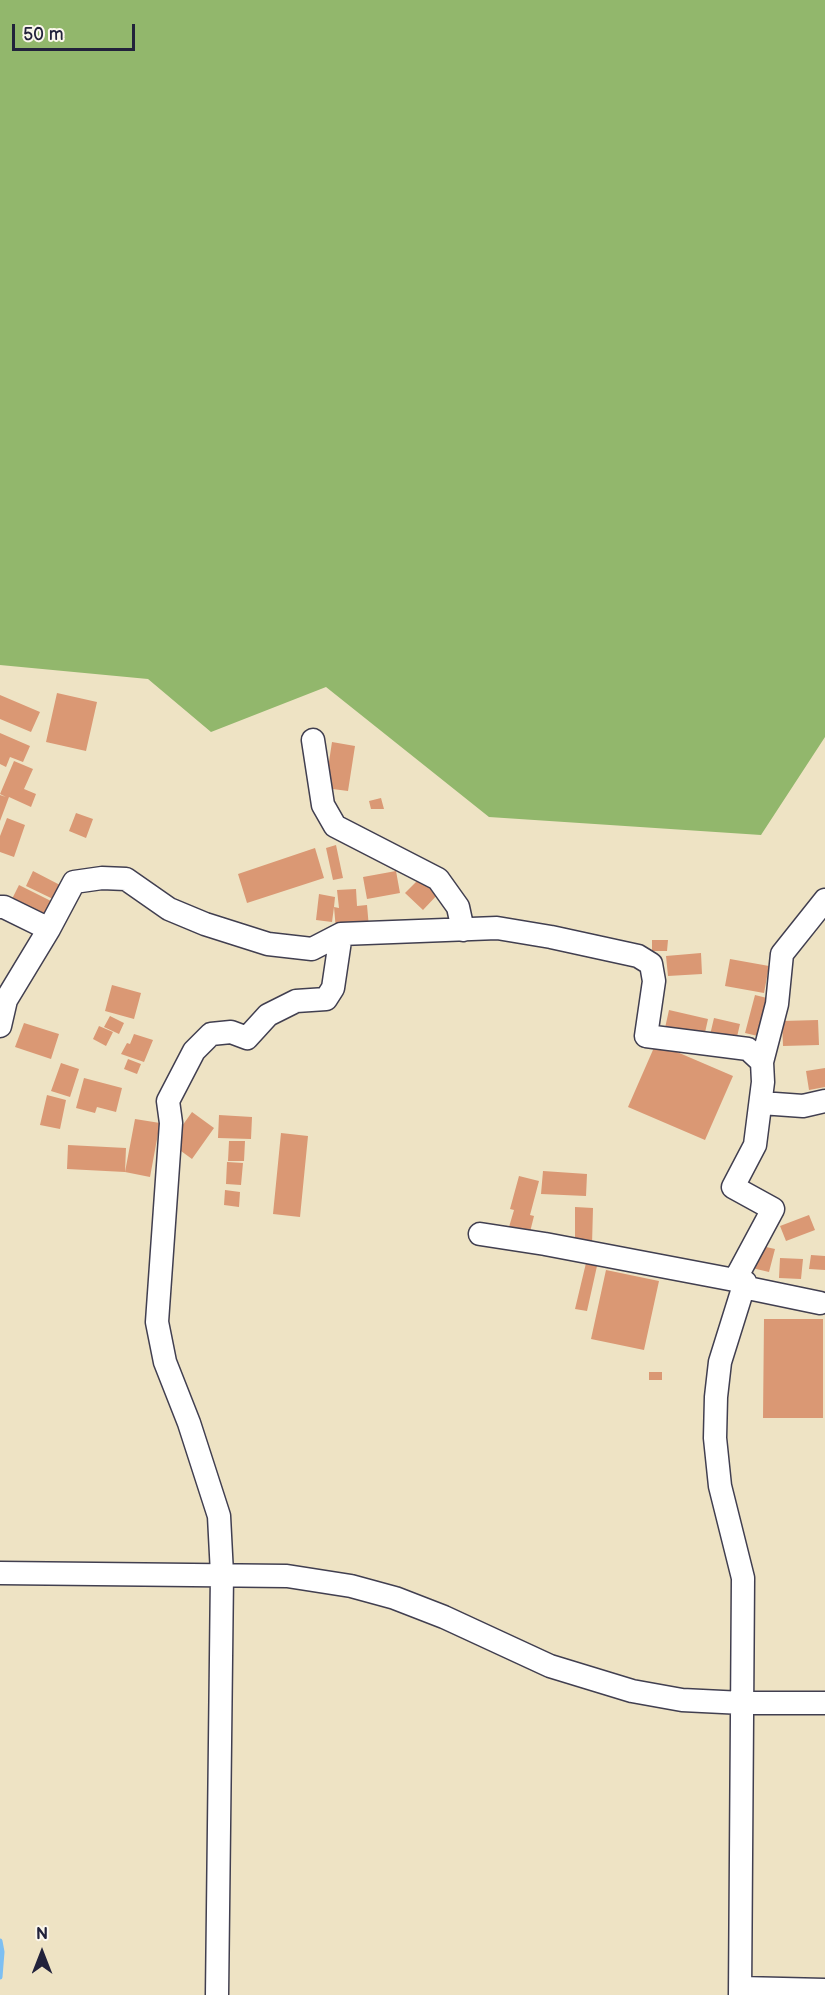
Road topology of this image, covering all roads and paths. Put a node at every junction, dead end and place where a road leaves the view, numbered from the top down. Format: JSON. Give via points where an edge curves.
{"nodes":[{"id":1,"x":313,"y":740,"type":"dead end"},
{"id":2,"x":825,"y":900,"type":"edge"},
{"id":3,"x":0,"y":907,"type":"edge"},
{"id":4,"x":49,"y":929,"type":"junction"},
{"id":5,"x":463,"y":930,"type":"junction"},
{"id":6,"x":341,"y":934,"type":"junction"},
{"id":7,"x":0,"y":1026,"type":"edge"},
{"id":8,"x":762,"y":1062,"type":"junction"},
{"id":9,"x":825,"y":1101,"type":"edge"},
{"id":10,"x":761,"y":1103,"type":"junction"},
{"id":11,"x":480,"y":1234,"type":"dead end"},
{"id":12,"x":744,"y":1285,"type":"junction"},
{"id":13,"x":820,"y":1303,"type":"dead end"},
{"id":14,"x":0,"y":1573,"type":"edge"},
{"id":15,"x":222,"y":1574,"type":"junction"},
{"id":16,"x":825,"y":1702,"type":"edge"},
{"id":17,"x":742,"y":1703,"type":"junction"},
{"id":18,"x":825,"y":1990,"type":"edge"},
{"id":19,"x":740,"y":1991,"type":"edge"},
{"id":20,"x":217,"y":1995,"type":"edge"}],
"edges":[{"from":1,"to":5,"type":"street","via":[[323,805],[335,826],[438,879],[458,906]]},
{"from":2,"to":8,"type":"street","via":[[782,954],[777,1004]]},
{"from":3,"to":4,"type":"street"},
{"from":4,"to":6,"type":"street","via":[[74,882],[102,878],[126,879],[169,909],[268,944],[312,949]]},
{"from":4,"to":7,"type":"street","via":[[6,1000]]},
{"from":5,"to":6,"type":"street"},
{"from":5,"to":8,"type":"street","via":[[497,928],[638,956],[651,964],[654,981],[646,1036],[748,1049]]},
{"from":6,"to":15,"type":"street","via":[[333,988],[326,999],[296,1000],[268,1015],[247,1038],[231,1032],[211,1034],[194,1051],[168,1101],[171,1124],[157,1322],[165,1362],[219,1516]]},
{"from":8,"to":10,"type":"street"},
{"from":9,"to":10,"type":"street","via":[[803,1106]]},
{"from":10,"to":12,"type":"street","via":[[755,1144],[733,1187],[772,1209],[737,1276]]},
{"from":11,"to":12,"type":"street"},
{"from":12,"to":13,"type":"street"},
{"from":12,"to":17,"type":"street","via":[[720,1362],[715,1438],[720,1486],[743,1578]]},
{"from":14,"to":15,"type":"street"},
{"from":15,"to":17,"type":"street","via":[[287,1576],[351,1586],[424,1609],[550,1666],[592,1680],[682,1700]]},
{"from":15,"to":20,"type":"street"},
{"from":16,"to":17,"type":"street"},
{"from":17,"to":19,"type":"street"},
{"from":18,"to":19,"type":"street"}]}
